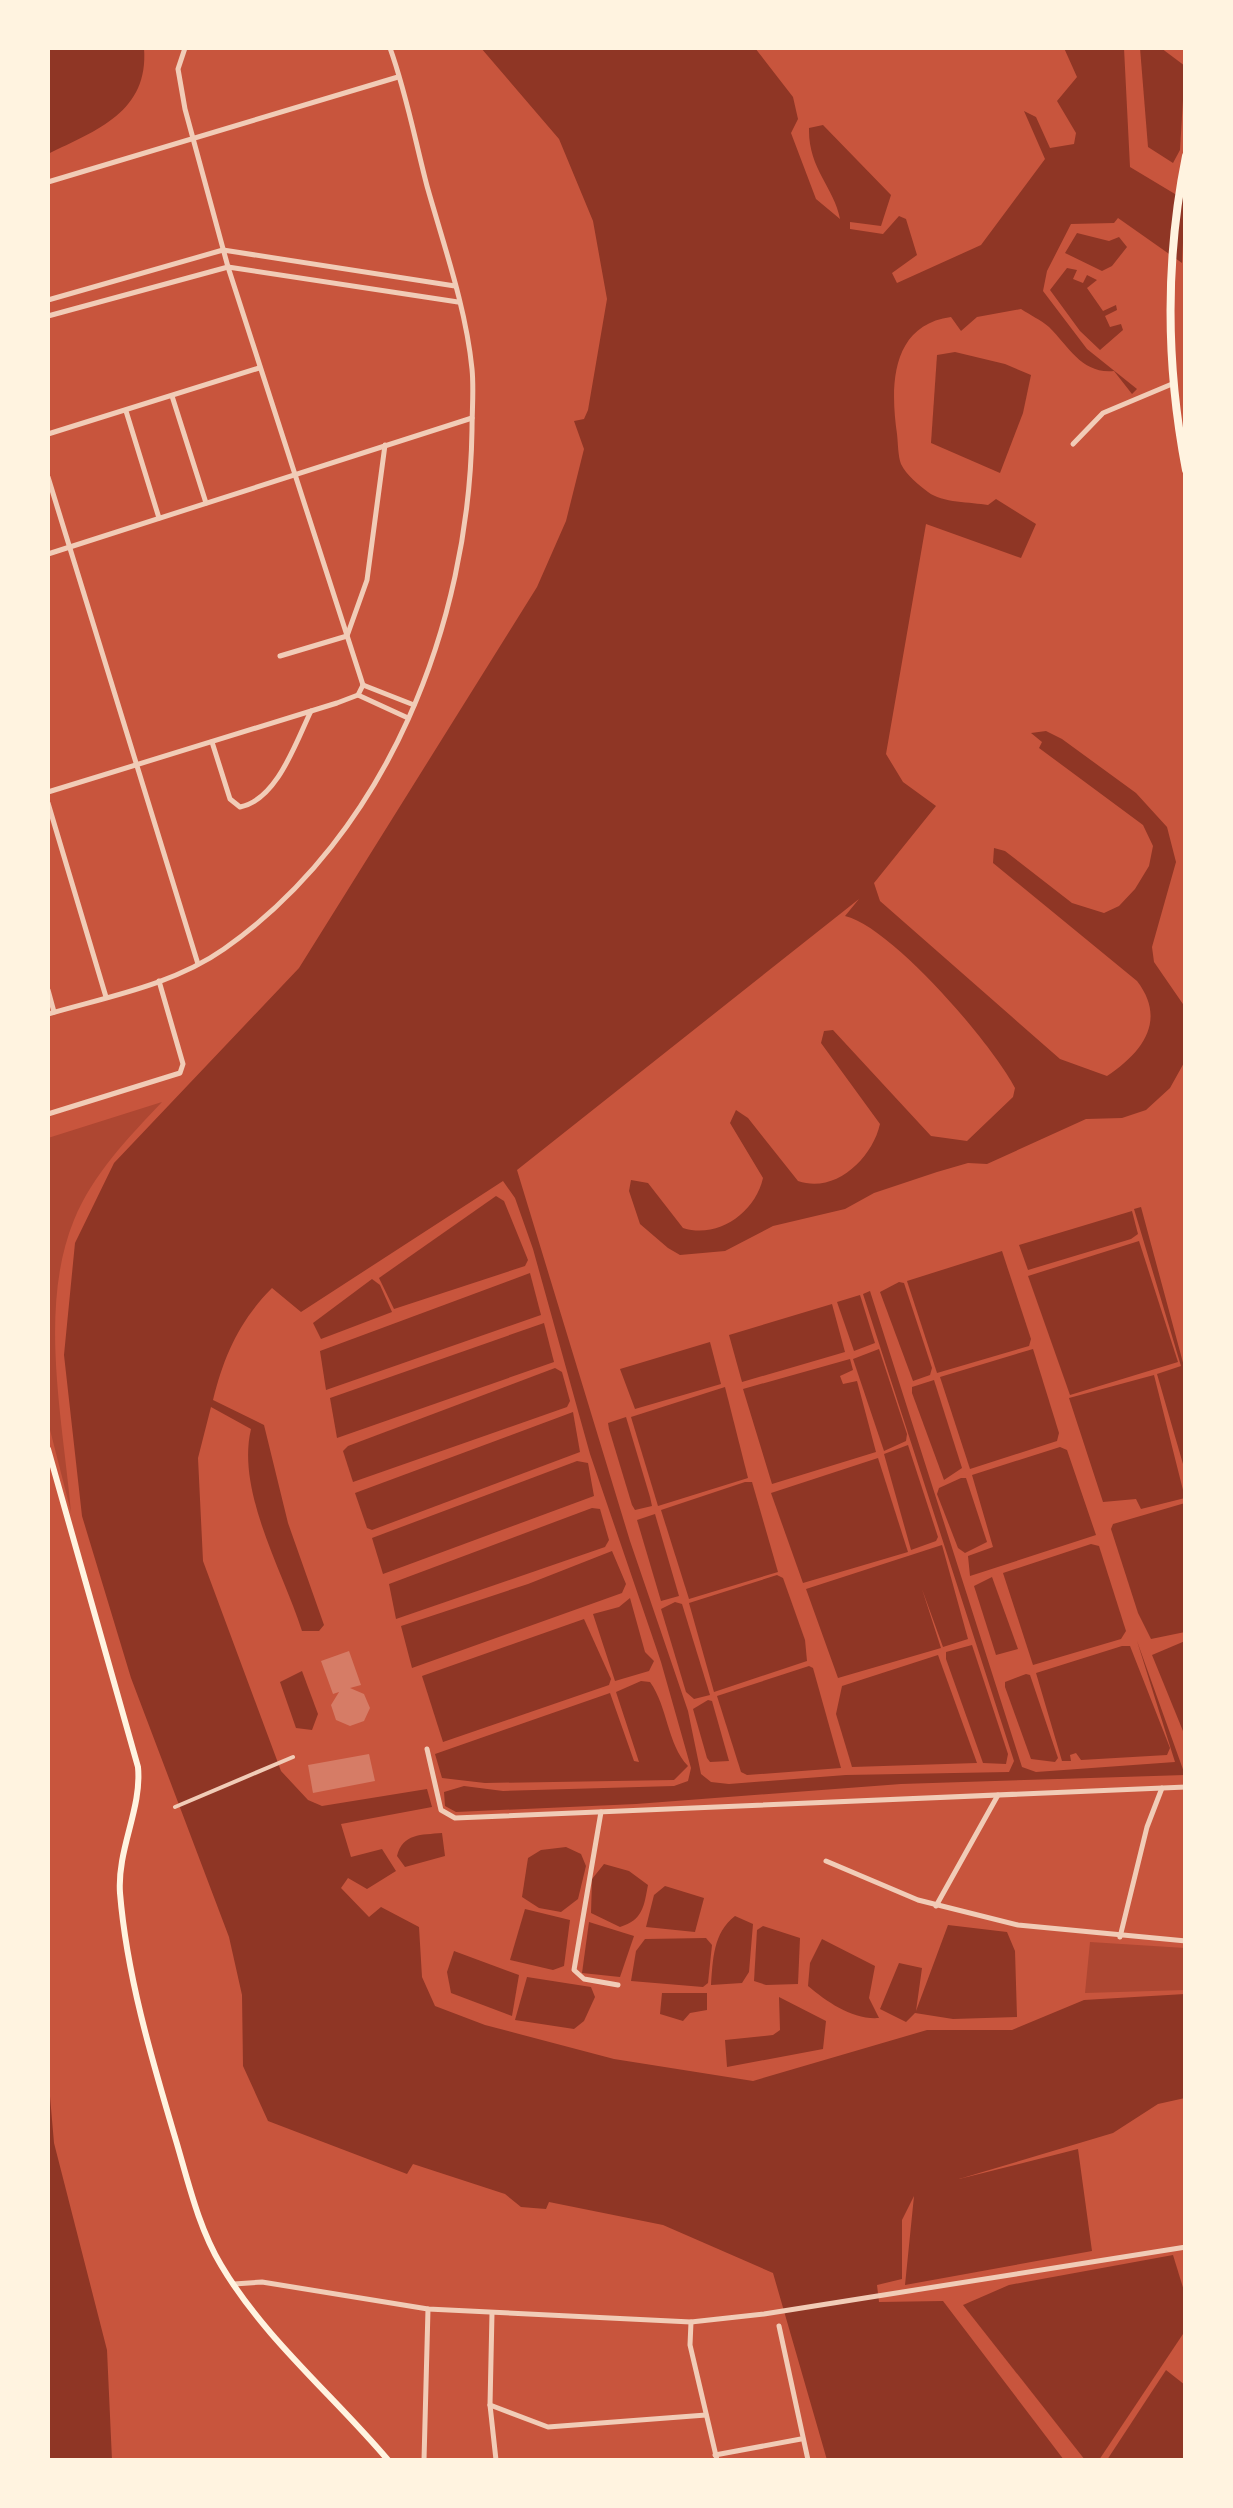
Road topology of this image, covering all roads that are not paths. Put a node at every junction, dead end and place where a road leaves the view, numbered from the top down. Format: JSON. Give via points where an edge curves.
{"nodes":[{"id":1,"x":185,"y":48,"type":"edge"},
{"id":2,"x":390,"y":48,"type":"edge"},
{"id":3,"x":398,"y":77,"type":"junction"},
{"id":4,"x":195,"y":138,"type":"junction"},
{"id":5,"x":1186,"y":156,"type":"edge"},
{"id":6,"x":48,"y":182,"type":"edge"},
{"id":7,"x":224,"y":250,"type":"junction"},
{"id":8,"x":228,"y":266,"type":"junction"},
{"id":9,"x":455,"y":286,"type":"junction"},
{"id":10,"x":48,"y":300,"type":"edge"},
{"id":11,"x":458,"y":302,"type":"junction"},
{"id":12,"x":48,"y":316,"type":"edge"},
{"id":13,"x":260,"y":367,"type":"junction"},
{"id":14,"x":1172,"y":384,"type":"junction"},
{"id":15,"x":172,"y":395,"type":"junction"},
{"id":16,"x":126,"y":410,"type":"junction"},
{"id":17,"x":472,"y":418,"type":"junction"},
{"id":18,"x":48,"y":434,"type":"edge"},
{"id":19,"x":1073,"y":444,"type":"dead end"},
{"id":20,"x":385,"y":446,"type":"junction"},
{"id":21,"x":1186,"y":470,"type":"edge"},
{"id":22,"x":292,"y":475,"type":"junction"},
{"id":23,"x":48,"y":477,"type":"edge"},
{"id":24,"x":206,"y":503,"type":"junction"},
{"id":25,"x":160,"y":518,"type":"junction"},
{"id":26,"x":70,"y":547,"type":"junction"},
{"id":27,"x":48,"y":554,"type":"edge"},
{"id":28,"x":347,"y":636,"type":"junction"},
{"id":29,"x":280,"y":656,"type":"dead end"},
{"id":30,"x":363,"y":685,"type":"junction"},
{"id":31,"x":358,"y":694,"type":"junction"},
{"id":32,"x":414,"y":705,"type":"junction"},
{"id":33,"x":310,"y":711,"type":"junction"},
{"id":34,"x":408,"y":718,"type":"junction"},
{"id":35,"x":212,"y":742,"type":"junction"},
{"id":36,"x":137,"y":764,"type":"junction"},
{"id":37,"x":48,"y":792,"type":"edge"},
{"id":38,"x":48,"y":803,"type":"edge"},
{"id":39,"x":198,"y":964,"type":"junction"},
{"id":40,"x":159,"y":981,"type":"junction"},
{"id":41,"x":48,"y":990,"type":"edge"},
{"id":42,"x":106,"y":998,"type":"junction"},
{"id":43,"x":51,"y":1013,"type":"edge"},
{"id":44,"x":48,"y":1114,"type":"edge"},
{"id":45,"x":48,"y":1449,"type":"edge"},
{"id":46,"x":427,"y":1748,"type":"dead end"},
{"id":47,"x":292,"y":1757,"type":"dead end"},
{"id":48,"x":1186,"y":1787,"type":"edge"},
{"id":49,"x":1162,"y":1788,"type":"junction"},
{"id":50,"x":998,"y":1793,"type":"junction"},
{"id":51,"x":175,"y":1807,"type":"dead end"},
{"id":52,"x":601,"y":1812,"type":"junction"},
{"id":53,"x":826,"y":1861,"type":"dead end"},
{"id":54,"x":936,"y":1906,"type":"junction"},
{"id":55,"x":1120,"y":1937,"type":"junction"},
{"id":56,"x":1186,"y":1941,"type":"edge"},
{"id":57,"x":618,"y":1985,"type":"dead end"},
{"id":58,"x":1186,"y":2247,"type":"edge"},
{"id":59,"x":234,"y":2284,"type":"junction"},
{"id":60,"x":428,"y":2309,"type":"junction"},
{"id":61,"x":492,"y":2314,"type":"junction"},
{"id":62,"x":691,"y":2322,"type":"junction"},
{"id":63,"x":779,"y":2326,"type":"dead end"},
{"id":64,"x":490,"y":2405,"type":"junction"},
{"id":65,"x":706,"y":2416,"type":"junction"},
{"id":66,"x":802,"y":2438,"type":"junction"},
{"id":67,"x":716,"y":2458,"type":"edge"},
{"id":68,"x":388,"y":2460,"type":"edge"},
{"id":69,"x":424,"y":2460,"type":"edge"},
{"id":70,"x":496,"y":2460,"type":"edge"},
{"id":71,"x":808,"y":2460,"type":"edge"}],
"edges":[{"from":1,"to":4,"type":"street","via":[[178,70]]},
{"from":2,"to":3,"type":"street"},
{"from":3,"to":4,"type":"street"},
{"from":3,"to":9,"type":"street"},
{"from":4,"to":6,"type":"street"},
{"from":4,"to":7,"type":"street"},
{"from":5,"to":14,"type":"main road","via":[[1170,274]]},
{"from":7,"to":8,"type":"street"},
{"from":7,"to":9,"type":"street"},
{"from":7,"to":10,"type":"street"},
{"from":8,"to":11,"type":"street"},
{"from":8,"to":12,"type":"street"},
{"from":8,"to":13,"type":"street"},
{"from":9,"to":11,"type":"street"},
{"from":11,"to":17,"type":"street","via":[[472,370]]},
{"from":13,"to":15,"type":"street"},
{"from":13,"to":22,"type":"street"},
{"from":14,"to":19,"type":"street","via":[[1096,417]]},
{"from":14,"to":21,"type":"main road"},
{"from":15,"to":16,"type":"street"},
{"from":15,"to":24,"type":"street"},
{"from":16,"to":18,"type":"street"},
{"from":16,"to":25,"type":"street"},
{"from":17,"to":20,"type":"street"},
{"from":17,"to":32,"type":"street","via":[[458,580]]},
{"from":20,"to":22,"type":"street"},
{"from":20,"to":28,"type":"street","via":[[367,580]]},
{"from":22,"to":24,"type":"street"},
{"from":22,"to":28,"type":"street"},
{"from":23,"to":26,"type":"street"},
{"from":24,"to":25,"type":"street"},
{"from":25,"to":26,"type":"street"},
{"from":26,"to":27,"type":"street"},
{"from":26,"to":36,"type":"street"},
{"from":28,"to":29,"type":"street"},
{"from":28,"to":30,"type":"street"},
{"from":30,"to":31,"type":"street"},
{"from":30,"to":32,"type":"street"},
{"from":31,"to":33,"type":"street"},
{"from":31,"to":34,"type":"street"},
{"from":32,"to":34,"type":"street"},
{"from":33,"to":35,"type":"street"},
{"from":33,"to":35,"type":"street","via":[[275,781],[252,805],[240,807],[230,798]]},
{"from":34,"to":39,"type":"street","via":[[331,846],[280,900]]},
{"from":35,"to":36,"type":"street"},
{"from":36,"to":37,"type":"street"},
{"from":36,"to":39,"type":"street"},
{"from":38,"to":42,"type":"street"},
{"from":39,"to":40,"type":"street"},
{"from":40,"to":42,"type":"street"},
{"from":40,"to":44,"type":"street","via":[[180,1073]]},
{"from":41,"to":43,"type":"street"},
{"from":42,"to":43,"type":"street"},
{"from":45,"to":59,"type":"main road","via":[[138,1766],[120,1889],[143,2018],[193,2198]]},
{"from":46,"to":52,"type":"street","via":[[446,1816]]},
{"from":47,"to":51,"type":"street"},
{"from":48,"to":49,"type":"street"},
{"from":49,"to":50,"type":"street"},
{"from":49,"to":55,"type":"street"},
{"from":50,"to":52,"type":"street"},
{"from":50,"to":54,"type":"street"},
{"from":52,"to":57,"type":"street","via":[[574,1970],[584,1979]]},
{"from":53,"to":54,"type":"street"},
{"from":54,"to":55,"type":"street","via":[[1018,1925]]},
{"from":55,"to":56,"type":"street"},
{"from":58,"to":62,"type":"street"},
{"from":59,"to":60,"type":"street","via":[[262,2282]]},
{"from":59,"to":68,"type":"main road"},
{"from":60,"to":61,"type":"street"},
{"from":60,"to":69,"type":"street"},
{"from":61,"to":62,"type":"street"},
{"from":61,"to":64,"type":"street"},
{"from":62,"to":65,"type":"street"},
{"from":63,"to":66,"type":"street"},
{"from":64,"to":65,"type":"street","via":[[548,2428]]},
{"from":64,"to":70,"type":"street"},
{"from":65,"to":67,"type":"street"},
{"from":66,"to":67,"type":"street"},
{"from":66,"to":71,"type":"street"}]}
